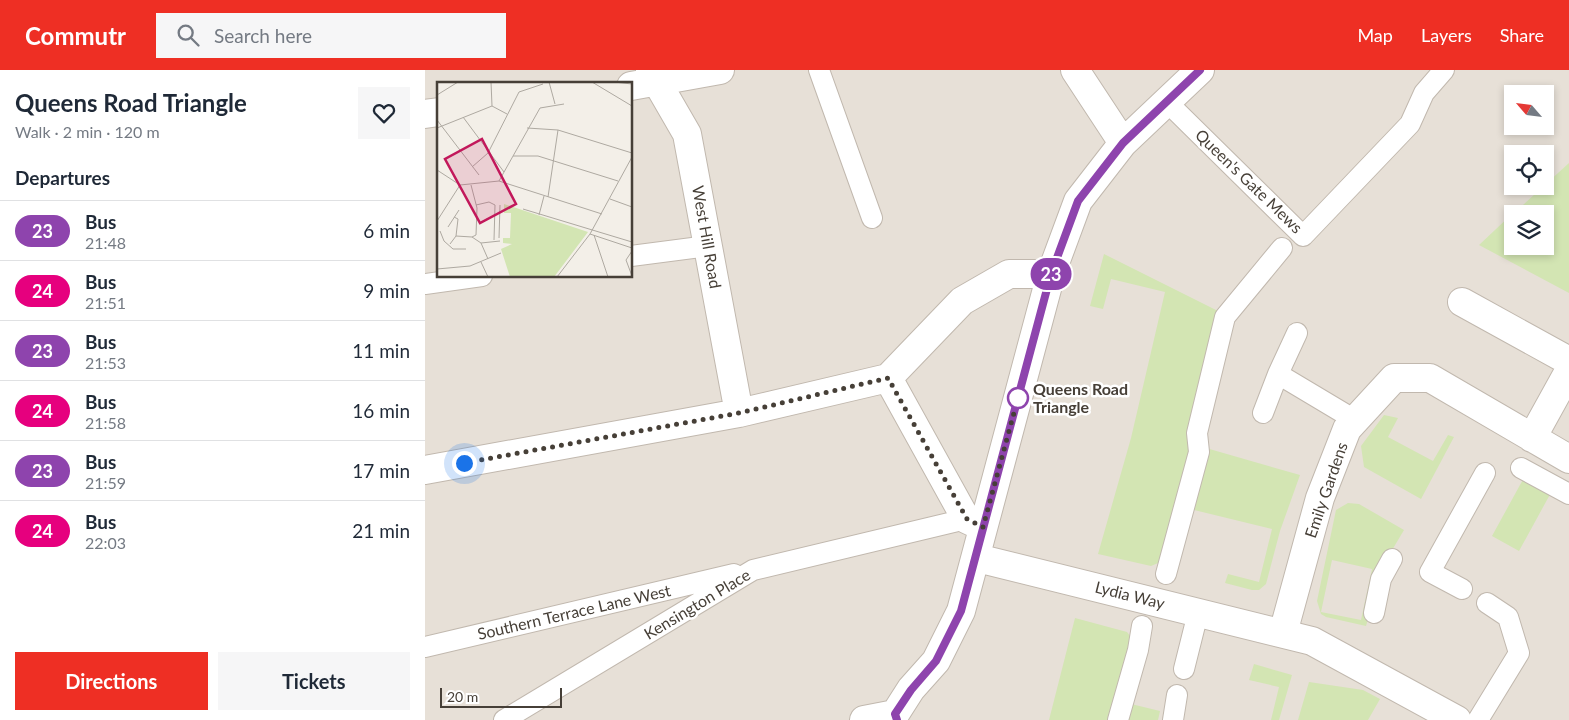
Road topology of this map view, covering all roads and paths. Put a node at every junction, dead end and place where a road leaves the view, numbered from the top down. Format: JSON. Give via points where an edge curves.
{"nodes":[{"id":1,"x":720,"y":70,"type":"edge"},
{"id":2,"x":819,"y":70,"type":"edge"},
{"id":3,"x":1075,"y":70,"type":"edge"},
{"id":4,"x":1200,"y":70,"type":"edge"},
{"id":5,"x":1444,"y":70,"type":"edge"},
{"id":6,"x":654,"y":76,"type":"edge"},
{"id":7,"x":633,"y":85,"type":"edge"},
{"id":8,"x":1167,"y":102,"type":"junction"},
{"id":9,"x":1123,"y":143,"type":"junction"},
{"id":10,"x":872,"y":218,"type":"dead end"},
{"id":11,"x":708,"y":246,"type":"junction"},
{"id":12,"x":1282,"y":248,"type":"dead end"},
{"id":13,"x":633,"y":256,"type":"edge"},
{"id":14,"x":1051,"y":274,"type":"junction"},
{"id":15,"x":468,"y":278,"type":"edge"},
{"id":16,"x":425,"y":284,"type":"edge"},
{"id":17,"x":1462,"y":302,"type":"dead end"},
{"id":18,"x":1297,"y":333,"type":"dead end"},
{"id":19,"x":1569,"y":361,"type":"edge"},
{"id":20,"x":1569,"y":371,"type":"edge"},
{"id":21,"x":1277,"y":374,"type":"junction"},
{"id":22,"x":888,"y":378,"type":"junction"},
{"id":23,"x":739,"y":413,"type":"junction"},
{"id":24,"x":1263,"y":413,"type":"dead end"},
{"id":25,"x":1355,"y":420,"type":"junction"},
{"id":26,"x":1532,"y":438,"type":"junction"},
{"id":27,"x":1569,"y":459,"type":"edge"},
{"id":28,"x":1521,"y":468,"type":"dead end"},
{"id":29,"x":425,"y":470,"type":"edge"},
{"id":30,"x":1485,"y":473,"type":"dead end"},
{"id":31,"x":1569,"y":494,"type":"edge"},
{"id":32,"x":975,"y":523,"type":"junction"},
{"id":33,"x":977,"y":558,"type":"junction"},
{"id":34,"x":1392,"y":560,"type":"dead end"},
{"id":35,"x":753,"y":570,"type":"junction"},
{"id":36,"x":1166,"y":574,"type":"dead end"},
{"id":37,"x":1462,"y":589,"type":"dead end"},
{"id":38,"x":1487,"y":603,"type":"dead end"},
{"id":39,"x":1199,"y":612,"type":"junction"},
{"id":40,"x":1374,"y":613,"type":"dead end"},
{"id":41,"x":1142,"y":626,"type":"dead end"},
{"id":42,"x":1283,"y":633,"type":"junction"},
{"id":43,"x":425,"y":647,"type":"edge"},
{"id":44,"x":1184,"y":669,"type":"dead end"},
{"id":45,"x":1177,"y":694,"type":"dead end"},
{"id":46,"x":896,"y":717,"type":"edge"},
{"id":47,"x":504,"y":720,"type":"edge"},
{"id":48,"x":864,"y":720,"type":"edge"},
{"id":49,"x":1118,"y":720,"type":"edge"},
{"id":50,"x":1173,"y":720,"type":"edge"},
{"id":51,"x":1457,"y":720,"type":"edge"},
{"id":52,"x":1479,"y":720,"type":"edge"}],
"edges":[{"from":1,"to":6,"type":"street"},
{"from":2,"to":10,"type":"lane"},
{"from":3,"to":9,"type":"street"},
{"from":4,"to":8,"type":"street"},
{"from":5,"to":8,"type":"lane","name":"Queen's Gate Mews","via":[[1425,93],[1411,124],[1303,236]]},
{"from":6,"to":7,"type":"street"},
{"from":6,"to":11,"type":"street","name":"West Hill Road","via":[[687,134]]},
{"from":8,"to":9,"type":"street"},
{"from":9,"to":14,"type":"street","via":[[1078,201]]},
{"from":11,"to":13,"type":"lane"},
{"from":11,"to":23,"type":"street","name":"West Hill Road"},
{"from":12,"to":36,"type":"lane","via":[[1225,316],[1197,433],[1199,452]]},
{"from":14,"to":22,"type":"street","via":[[1009,274],[962,301]]},
{"from":14,"to":32,"type":"street"},
{"from":15,"to":16,"type":"lane"},
{"from":17,"to":19,"type":"street"},
{"from":18,"to":21,"type":"lane"},
{"from":20,"to":26,"type":"street"},
{"from":21,"to":24,"type":"lane"},
{"from":21,"to":25,"type":"lane"},
{"from":22,"to":23,"type":"street"},
{"from":22,"to":32,"type":"street"},
{"from":23,"to":29,"type":"street"},
{"from":25,"to":26,"type":"street","name":"Emily Gardens","via":[[1394,378],[1430,378]]},
{"from":25,"to":42,"type":"street","name":"Emily Gardens","via":[[1347,429],[1320,498]]},
{"from":26,"to":27,"type":"street","name":"Emily Gardens"},
{"from":28,"to":31,"type":"lane"},
{"from":30,"to":37,"type":"lane","via":[[1430,572]]},
{"from":32,"to":33,"type":"street"},
{"from":32,"to":35,"type":"lane","name":"Kensington Place"},
{"from":33,"to":39,"type":"street","name":"Lydia Way"},
{"from":33,"to":46,"type":"street","via":[[949,639],[936,661],[911,690]]},
{"from":34,"to":40,"type":"lane","via":[[1381,579]]},
{"from":35,"to":43,"type":"lane","name":"Southern Terrace Lane West"},
{"from":35,"to":47,"type":"lane","name":"Kensington Place"},
{"from":38,"to":52,"type":"lane","via":[[1508,618],[1519,653]]},
{"from":39,"to":42,"type":"street","name":"Lydia Way"},
{"from":39,"to":44,"type":"lane"},
{"from":41,"to":49,"type":"lane"},
{"from":42,"to":51,"type":"street","name":"Lydia Way","via":[[1341,654]]},
{"from":45,"to":50,"type":"lane"},
{"from":46,"to":48,"type":"street"}]}
